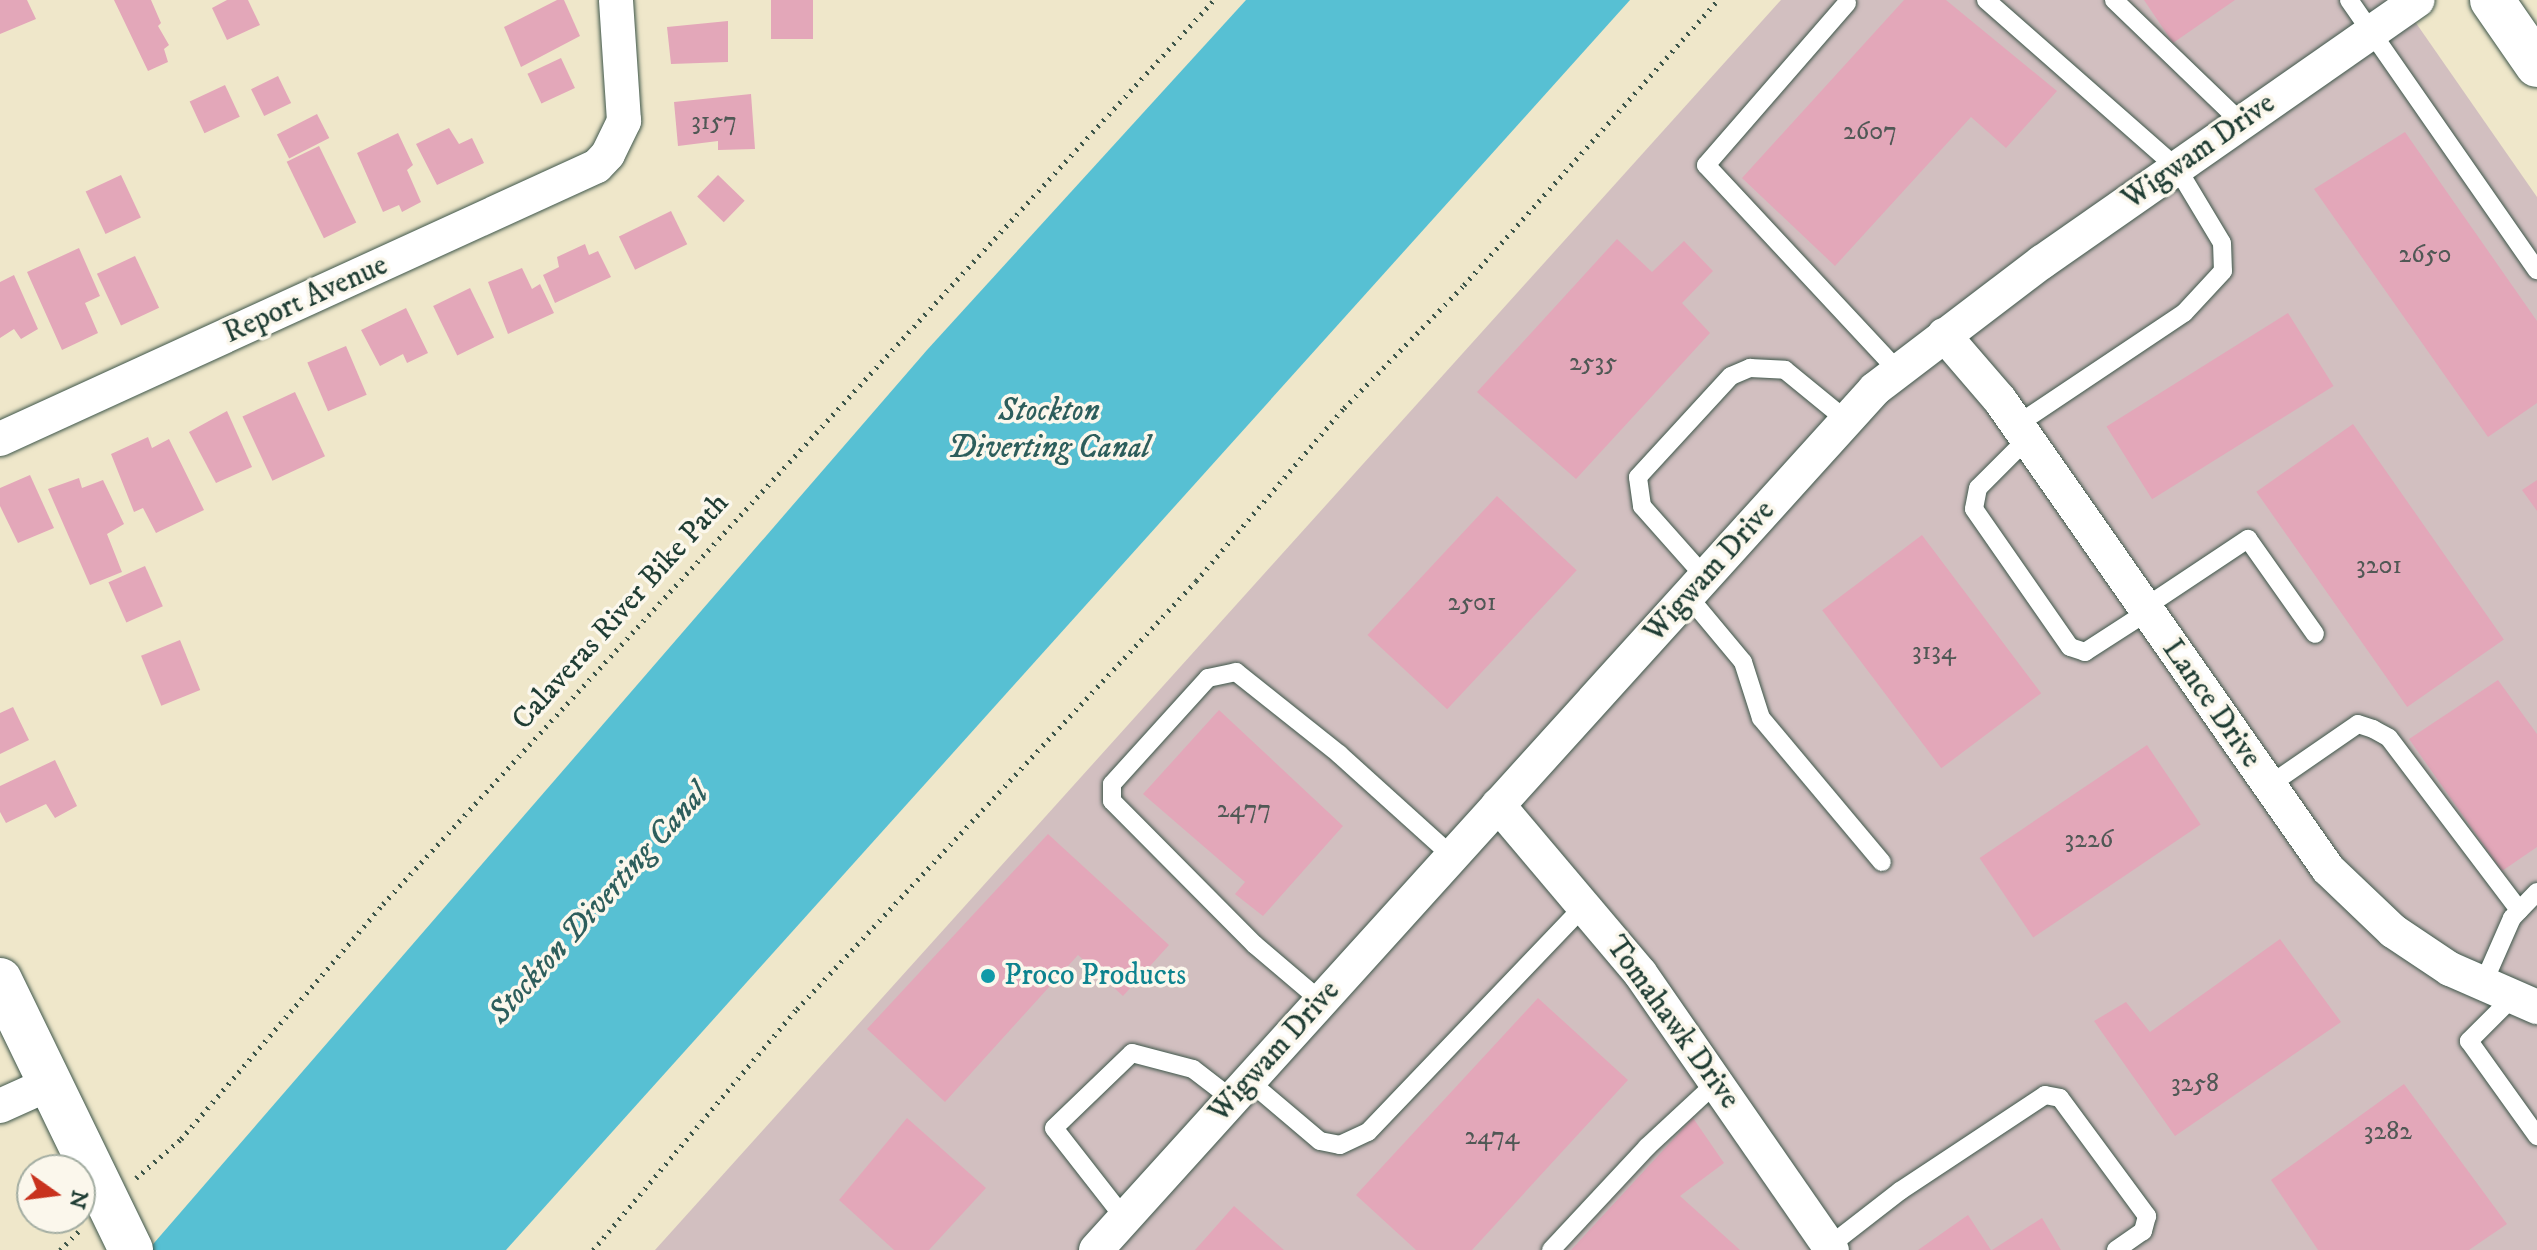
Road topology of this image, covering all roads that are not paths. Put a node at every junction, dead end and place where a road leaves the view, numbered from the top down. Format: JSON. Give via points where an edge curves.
{"nodes":[{"id":1,"x":616,"y":0,"type":"edge"},
{"id":2,"x":1986,"y":0,"type":"edge"},
{"id":3,"x":2114,"y":0,"type":"edge"},
{"id":4,"x":2349,"y":0,"type":"edge"},
{"id":5,"x":2418,"y":0,"type":"edge"},
{"id":6,"x":2492,"y":0,"type":"edge"},
{"id":7,"x":1847,"y":3,"type":"dead end"},
{"id":8,"x":2372,"y":32,"type":"junction"},
{"id":9,"x":2537,"y":65,"type":"edge"},
{"id":10,"x":2242,"y":123,"type":"junction"},
{"id":11,"x":2177,"y":168,"type":"junction"},
{"id":12,"x":2537,"y":270,"type":"edge"},
{"id":13,"x":1944,"y":335,"type":"junction"},
{"id":14,"x":1898,"y":371,"type":"junction"},
{"id":15,"x":1846,"y":420,"type":"junction"},
{"id":16,"x":2022,"y":432,"type":"junction"},
{"id":17,"x":0,"y":439,"type":"edge"},
{"id":18,"x":1696,"y":587,"type":"junction"},
{"id":19,"x":2146,"y":610,"type":"junction"},
{"id":20,"x":2315,"y":634,"type":"dead end"},
{"id":21,"x":2268,"y":786,"type":"junction"},
{"id":22,"x":1498,"y":805,"type":"junction"},
{"id":23,"x":1452,"y":856,"type":"junction"},
{"id":24,"x":1882,"y":862,"type":"dead end"},
{"id":25,"x":2537,"y":892,"type":"edge"},
{"id":26,"x":1584,"y":906,"type":"junction"},
{"id":27,"x":2519,"y":910,"type":"junction"},
{"id":28,"x":0,"y":980,"type":"edge"},
{"id":29,"x":2511,"y":996,"type":"edge"},
{"id":30,"x":1321,"y":1001,"type":"junction"},
{"id":31,"x":1717,"y":1082,"type":"junction"},
{"id":32,"x":51,"y":1083,"type":"junction"},
{"id":33,"x":1241,"y":1090,"type":"junction"},
{"id":34,"x":0,"y":1106,"type":"edge"},
{"id":35,"x":2537,"y":1136,"type":"edge"},
{"id":36,"x":1125,"y":1219,"type":"junction"},
{"id":37,"x":1831,"y":1248,"type":"edge"},
{"id":38,"x":131,"y":1250,"type":"edge"},
{"id":39,"x":1096,"y":1250,"type":"edge"},
{"id":40,"x":1551,"y":1250,"type":"edge"},
{"id":41,"x":2116,"y":1250,"type":"edge"}],
"edges":[{"from":1,"to":17,"type":"street","name":"Report Avenue","via":[[624,121],[597,166]]},
{"from":2,"to":11,"type":"lane"},
{"from":3,"to":10,"type":"lane"},
{"from":4,"to":8,"type":"lane"},
{"from":5,"to":8,"type":"street","name":"Wigwam Drive"},
{"from":6,"to":9,"type":"main road"},
{"from":7,"to":14,"type":"lane","via":[[1706,165]]},
{"from":8,"to":10,"type":"street","name":"Wigwam Drive"},
{"from":8,"to":12,"type":"lane"},
{"from":10,"to":11,"type":"street","name":"Wigwam Drive"},
{"from":11,"to":13,"type":"street","name":"Wigwam Drive"},
{"from":11,"to":16,"type":"lane","via":[[2222,243],[2223,271],[2184,313]]},
{"from":13,"to":14,"type":"street","name":"Wigwam Drive"},
{"from":13,"to":16,"type":"street","name":"Lance Drive"},
{"from":14,"to":15,"type":"street","name":"Wigwam Drive"},
{"from":15,"to":18,"type":"street","name":"Wigwam Drive"},
{"from":15,"to":18,"type":"lane","via":[[1785,370],[1750,368],[1731,376],[1638,477],[1642,506]]},
{"from":16,"to":19,"type":"street","name":"Lance Drive"},
{"from":16,"to":19,"type":"lane","via":[[1978,488],[1974,509],[2070,647],[2085,652]]},
{"from":18,"to":22,"type":"street","name":"Wigwam Drive"},
{"from":18,"to":24,"type":"lane","via":[[1743,662],[1761,718]]},
{"from":19,"to":20,"type":"lane","via":[[2248,539]]},
{"from":19,"to":21,"type":"street","name":"Lance Drive"},
{"from":21,"to":27,"type":"lane","via":[[2358,724],[2373,729],[2389,738]]},
{"from":21,"to":29,"type":"street","name":"Lance Drive","via":[[2328,869],[2359,902],[2450,969]]},
{"from":22,"to":23,"type":"street","name":"Wigwam Drive"},
{"from":22,"to":26,"type":"street","name":"Tomahawk Drive"},
{"from":23,"to":30,"type":"street","name":"Wigwam Drive"},
{"from":23,"to":30,"type":"lane","via":[[1339,754],[1236,672],[1208,678],[1112,784],[1112,801],[1255,945]]},
{"from":25,"to":27,"type":"lane"},
{"from":26,"to":31,"type":"street","name":"Tomahawk Drive","via":[[1640,973]]},
{"from":26,"to":33,"type":"lane","via":[[1368,1132],[1340,1145],[1320,1141]]},
{"from":27,"to":29,"type":"lane"},
{"from":28,"to":32,"type":"main road"},
{"from":29,"to":35,"type":"lane","via":[[2469,1041]]},
{"from":30,"to":33,"type":"street","name":"Wigwam Drive"},
{"from":31,"to":37,"type":"street","name":"Tomahawk Drive"},
{"from":31,"to":40,"type":"lane","via":[[1647,1147]]},
{"from":32,"to":34,"type":"street"},
{"from":32,"to":38,"type":"main road"},
{"from":33,"to":36,"type":"street","name":"Wigwam Drive"},
{"from":33,"to":36,"type":"lane","via":[[1193,1069],[1132,1053],[1054,1128]]},
{"from":36,"to":39,"type":"street","name":"Wigwam Drive"},
{"from":37,"to":41,"type":"lane","via":[[1900,1191],[2045,1095],[2060,1098],[2147,1216],[2143,1231]]}]}
